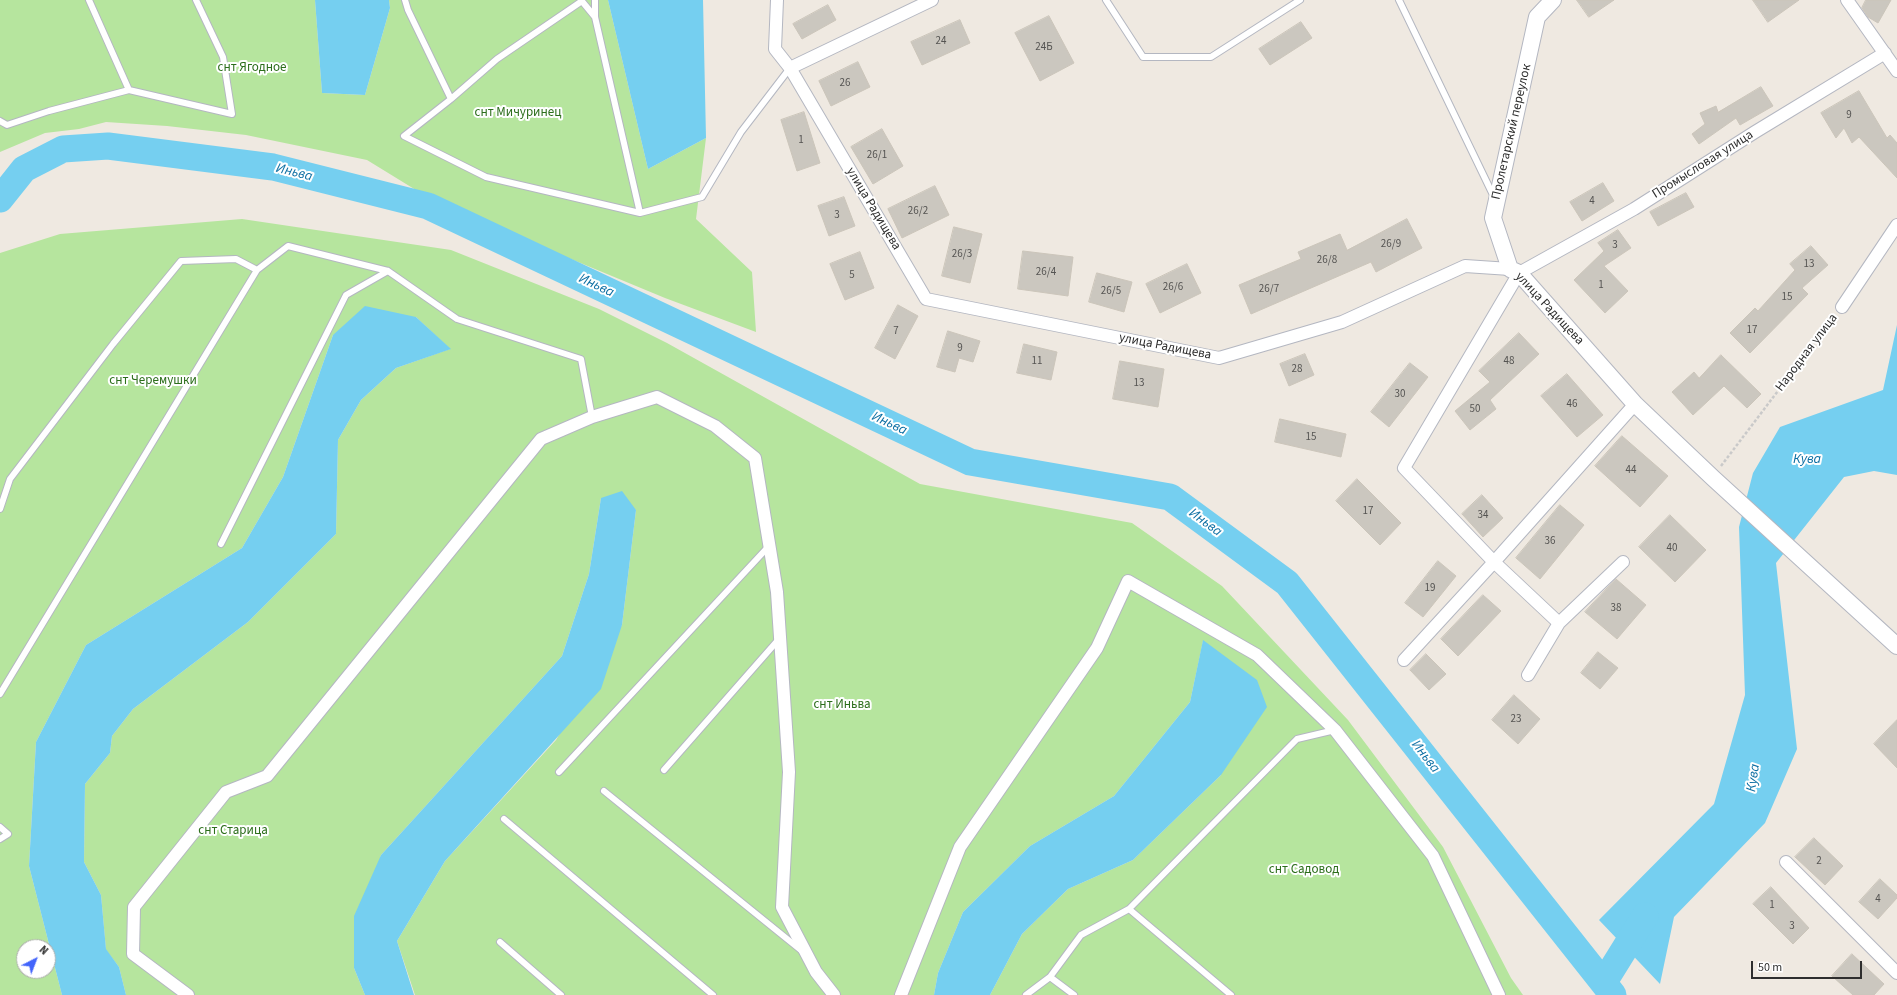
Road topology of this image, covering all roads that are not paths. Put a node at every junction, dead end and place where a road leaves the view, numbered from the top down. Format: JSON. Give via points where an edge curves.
{"nodes":[{"id":1,"x":89,"y":0,"type":"edge"},
{"id":2,"x":196,"y":0,"type":"edge"},
{"id":3,"x":405,"y":0,"type":"edge"},
{"id":4,"x":582,"y":0,"type":"edge"},
{"id":5,"x":595,"y":0,"type":"edge"},
{"id":6,"x":776,"y":0,"type":"edge"},
{"id":7,"x":932,"y":0,"type":"edge"},
{"id":8,"x":1106,"y":0,"type":"edge"},
{"id":9,"x":1300,"y":0,"type":"edge"},
{"id":10,"x":1400,"y":0,"type":"edge"},
{"id":11,"x":1553,"y":0,"type":"edge"},
{"id":12,"x":1847,"y":0,"type":"edge"},
{"id":13,"x":595,"y":17,"type":"junction"},
{"id":14,"x":1885,"y":53,"type":"junction"},
{"id":15,"x":790,"y":68,"type":"junction"},
{"id":16,"x":1897,"y":71,"type":"edge"},
{"id":17,"x":129,"y":90,"type":"junction"},
{"id":18,"x":451,"y":99,"type":"junction"},
{"id":19,"x":0,"y":121,"type":"edge"},
{"id":20,"x":1496,"y":202,"type":"junction"},
{"id":21,"x":640,"y":213,"type":"junction"},
{"id":22,"x":1897,"y":224,"type":"edge"},
{"id":23,"x":257,"y":270,"type":"junction"},
{"id":24,"x":388,"y":271,"type":"junction"},
{"id":25,"x":1514,"y":271,"type":"junction"},
{"id":26,"x":1842,"y":307,"type":"road end"},
{"id":27,"x":1635,"y":404,"type":"junction"},
{"id":28,"x":592,"y":417,"type":"junction"},
{"id":29,"x":0,"y":509,"type":"edge"},
{"id":30,"x":221,"y":544,"type":"dead end"},
{"id":31,"x":769,"y":546,"type":"junction"},
{"id":32,"x":1494,"y":562,"type":"junction"},
{"id":33,"x":1623,"y":562,"type":"dead end"},
{"id":34,"x":1559,"y":622,"type":"junction"},
{"id":35,"x":780,"y":638,"type":"junction"},
{"id":36,"x":1897,"y":646,"type":"edge"},
{"id":37,"x":1404,"y":660,"type":"dead end"},
{"id":38,"x":1528,"y":675,"type":"dead end"},
{"id":39,"x":0,"y":694,"type":"edge"},
{"id":40,"x":1335,"y":730,"type":"junction"},
{"id":41,"x":664,"y":770,"type":"dead end"},
{"id":42,"x":559,"y":772,"type":"dead end"},
{"id":43,"x":604,"y":792,"type":"dead end"},
{"id":44,"x":504,"y":819,"type":"dead end"},
{"id":45,"x":0,"y":827,"type":"edge"},
{"id":46,"x":0,"y":839,"type":"edge"},
{"id":47,"x":1786,"y":862,"type":"dead end"},
{"id":48,"x":1129,"y":909,"type":"junction"},
{"id":49,"x":500,"y":942,"type":"dead end"},
{"id":50,"x":808,"y":956,"type":"junction"},
{"id":51,"x":1897,"y":973,"type":"edge"},
{"id":52,"x":1050,"y":977,"type":"junction"},
{"id":53,"x":188,"y":995,"type":"edge"},
{"id":54,"x":561,"y":995,"type":"edge"},
{"id":55,"x":713,"y":995,"type":"edge"},
{"id":56,"x":834,"y":995,"type":"edge"},
{"id":57,"x":900,"y":995,"type":"edge"},
{"id":58,"x":1026,"y":995,"type":"edge"},
{"id":59,"x":1074,"y":995,"type":"edge"},
{"id":60,"x":1232,"y":995,"type":"edge"},
{"id":61,"x":1499,"y":995,"type":"edge"}],
"edges":[{"from":1,"to":17,"type":"lane"},
{"from":2,"to":17,"type":"lane","via":[[223,57],[232,114]]},
{"from":3,"to":18,"type":"lane"},
{"from":4,"to":13,"type":"lane"},
{"from":4,"to":18,"type":"lane","via":[[497,59]]},
{"from":5,"to":13,"type":"lane"},
{"from":6,"to":15,"type":"street","name":"улица Радищева","via":[[776,49]]},
{"from":7,"to":15,"type":"street"},
{"from":8,"to":9,"type":"lane","via":[[1143,57],[1211,57]]},
{"from":10,"to":20,"type":"lane"},
{"from":11,"to":20,"type":"street","name":"Пролетарский переулок","via":[[1537,17]]},
{"from":12,"to":14,"type":"street"},
{"from":13,"to":21,"type":"lane"},
{"from":14,"to":16,"type":"street"},
{"from":14,"to":25,"type":"street","name":"Промысловая улица","via":[[1634,208]]},
{"from":15,"to":21,"type":"lane","via":[[741,132],[702,196]]},
{"from":15,"to":25,"type":"street","name":"улица Радищева","via":[[926,299],[1219,358],[1342,322],[1465,266]]},
{"from":17,"to":19,"type":"lane","via":[[7,125]]},
{"from":18,"to":21,"type":"lane","via":[[404,136],[486,177]]},
{"from":20,"to":25,"type":"street","name":"Пролетарский переулок","via":[[1492,218]]},
{"from":22,"to":26,"type":"street","name":"Народная улица"},
{"from":23,"to":24,"type":"lane","via":[[288,246]]},
{"from":23,"to":29,"type":"lane","via":[[236,259],[181,261],[113,344],[10,479]]},
{"from":23,"to":39,"type":"lane"},
{"from":24,"to":28,"type":"lane","via":[[457,319],[581,359]]},
{"from":24,"to":30,"type":"lane","via":[[346,294]]},
{"from":25,"to":27,"type":"street","name":"улица Радищева"},
{"from":25,"to":32,"type":"street","via":[[1404,468]]},
{"from":27,"to":32,"type":"street"},
{"from":27,"to":36,"type":"street","name":"улица Радищева"},
{"from":28,"to":31,"type":"street","via":[[657,398],[715,426],[755,458]]},
{"from":28,"to":53,"type":"street","via":[[540,439],[267,776],[226,792],[134,907],[133,954]]},
{"from":31,"to":35,"type":"street","via":[[777,592]]},
{"from":31,"to":42,"type":"lane"},
{"from":32,"to":34,"type":"street"},
{"from":32,"to":37,"type":"street"},
{"from":33,"to":34,"type":"street"},
{"from":34,"to":38,"type":"street"},
{"from":35,"to":41,"type":"lane"},
{"from":35,"to":50,"type":"street","via":[[789,772],[782,907]]},
{"from":40,"to":48,"type":"lane","via":[[1297,739]]},
{"from":40,"to":57,"type":"street","via":[[1258,655],[1128,581],[1097,648],[960,847]]},
{"from":40,"to":61,"type":"street","via":[[1433,856]]},
{"from":43,"to":50,"type":"lane"},
{"from":44,"to":55,"type":"lane"},
{"from":45,"to":46,"type":"lane","via":[[8,834]]},
{"from":47,"to":51,"type":"street"},
{"from":48,"to":52,"type":"lane","via":[[1081,935]]},
{"from":48,"to":60,"type":"lane"},
{"from":49,"to":54,"type":"lane"},
{"from":50,"to":56,"type":"street","via":[[816,972]]},
{"from":52,"to":58,"type":"lane"},
{"from":52,"to":59,"type":"lane"}]}
